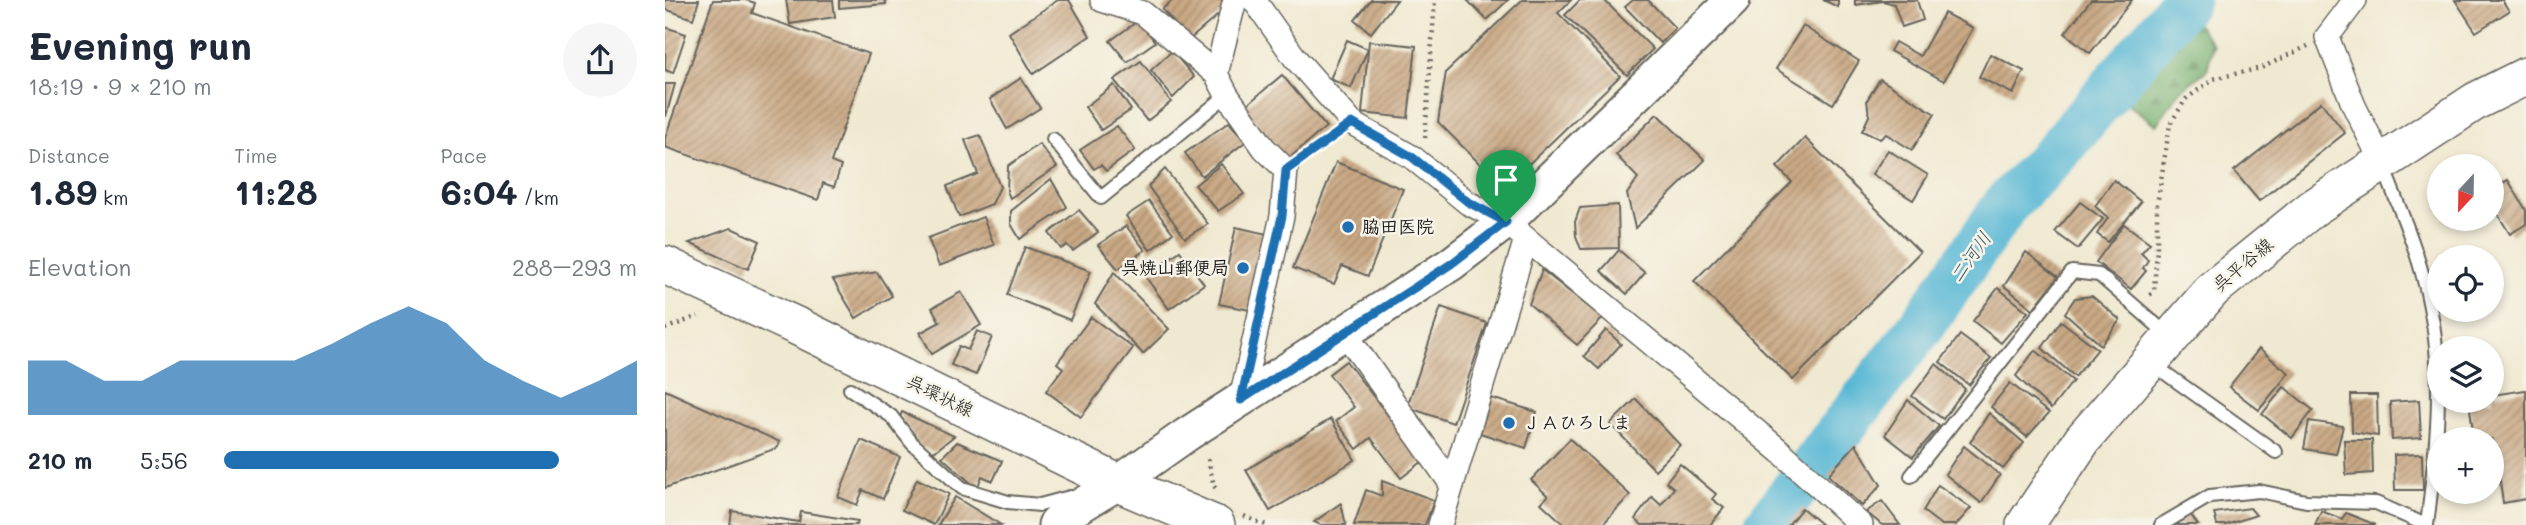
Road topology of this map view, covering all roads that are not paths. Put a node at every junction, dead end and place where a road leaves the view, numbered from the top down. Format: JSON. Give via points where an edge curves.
{"nodes":[{"id":1,"x":1102,"y":0,"type":"edge"},
{"id":2,"x":1235,"y":0,"type":"edge"},
{"id":3,"x":1254,"y":0,"type":"edge"},
{"id":4,"x":1733,"y":0,"type":"edge"},
{"id":5,"x":2355,"y":0,"type":"edge"},
{"id":6,"x":1216,"y":74,"type":"junction"},
{"id":7,"x":2526,"y":76,"type":"edge"},
{"id":8,"x":1227,"y":95,"type":"junction"},
{"id":9,"x":1053,"y":139,"type":"dead end"},
{"id":10,"x":2382,"y":162,"type":"junction"},
{"id":11,"x":1516,"y":231,"type":"junction"},
{"id":12,"x":665,"y":265,"type":"edge"},
{"id":13,"x":1345,"y":333,"type":"junction"},
{"id":14,"x":2160,"y":350,"type":"junction"},
{"id":15,"x":850,"y":388,"type":"dead end"},
{"id":16,"x":1241,"y":400,"type":"junction"},
{"id":17,"x":2276,"y":452,"type":"dead end"},
{"id":18,"x":1911,"y":476,"type":"dead end"},
{"id":19,"x":1118,"y":483,"type":"junction"},
{"id":20,"x":1452,"y":485,"type":"junction"},
{"id":21,"x":1055,"y":525,"type":"edge"},
{"id":22,"x":1216,"y":525,"type":"edge"},
{"id":23,"x":1440,"y":525,"type":"edge"},
{"id":24,"x":1861,"y":525,"type":"edge"},
{"id":25,"x":2025,"y":525,"type":"edge"},
{"id":26,"x":2161,"y":525,"type":"edge"},
{"id":27,"x":2426,"y":525,"type":"edge"}],
"edges":[{"from":1,"to":6,"type":"street","via":[[1143,13]]},
{"from":2,"to":6,"type":"street"},
{"from":3,"to":11,"type":"street","via":[[1295,58],[1352,123],[1412,157],[1468,202]]},
{"from":4,"to":11,"type":"street"},
{"from":5,"to":10,"type":"street","via":[[2327,37]]},
{"from":6,"to":8,"type":"street"},
{"from":7,"to":10,"type":"main road","name":"呉平谷線","via":[[2476,101]]},
{"from":8,"to":9,"type":"lane","via":[[1101,198]]},
{"from":8,"to":16,"type":"street","via":[[1264,148],[1286,170],[1282,216]]},
{"from":10,"to":14,"type":"main road","name":"呉平谷線","via":[[2313,208],[2213,289]]},
{"from":10,"to":27,"type":"lane","via":[[2431,308],[2438,410]]},
{"from":11,"to":13,"type":"street","via":[[1451,264]]},
{"from":11,"to":20,"type":"street"},
{"from":11,"to":24,"type":"street","via":[[1821,486]]},
{"from":12,"to":19,"type":"main road","name":"呉環状線"},
{"from":13,"to":16,"type":"street"},
{"from":13,"to":20,"type":"street"},
{"from":14,"to":17,"type":"lane"},
{"from":14,"to":18,"type":"lane","via":[[2139,310],[2099,275],[2072,272]]},
{"from":14,"to":25,"type":"main road","name":"呉平谷線","via":[[2083,439]]},
{"from":15,"to":19,"type":"lane","via":[[891,416],[912,443],[962,488],[1008,502],[1040,505]]},
{"from":16,"to":19,"type":"street"},
{"from":19,"to":21,"type":"street"},
{"from":19,"to":22,"type":"main road","name":"呉環状線"},
{"from":20,"to":23,"type":"street"},
{"from":26,"to":27,"type":"lane","via":[[2210,496],[2259,491],[2307,501],[2376,503]]}]}
